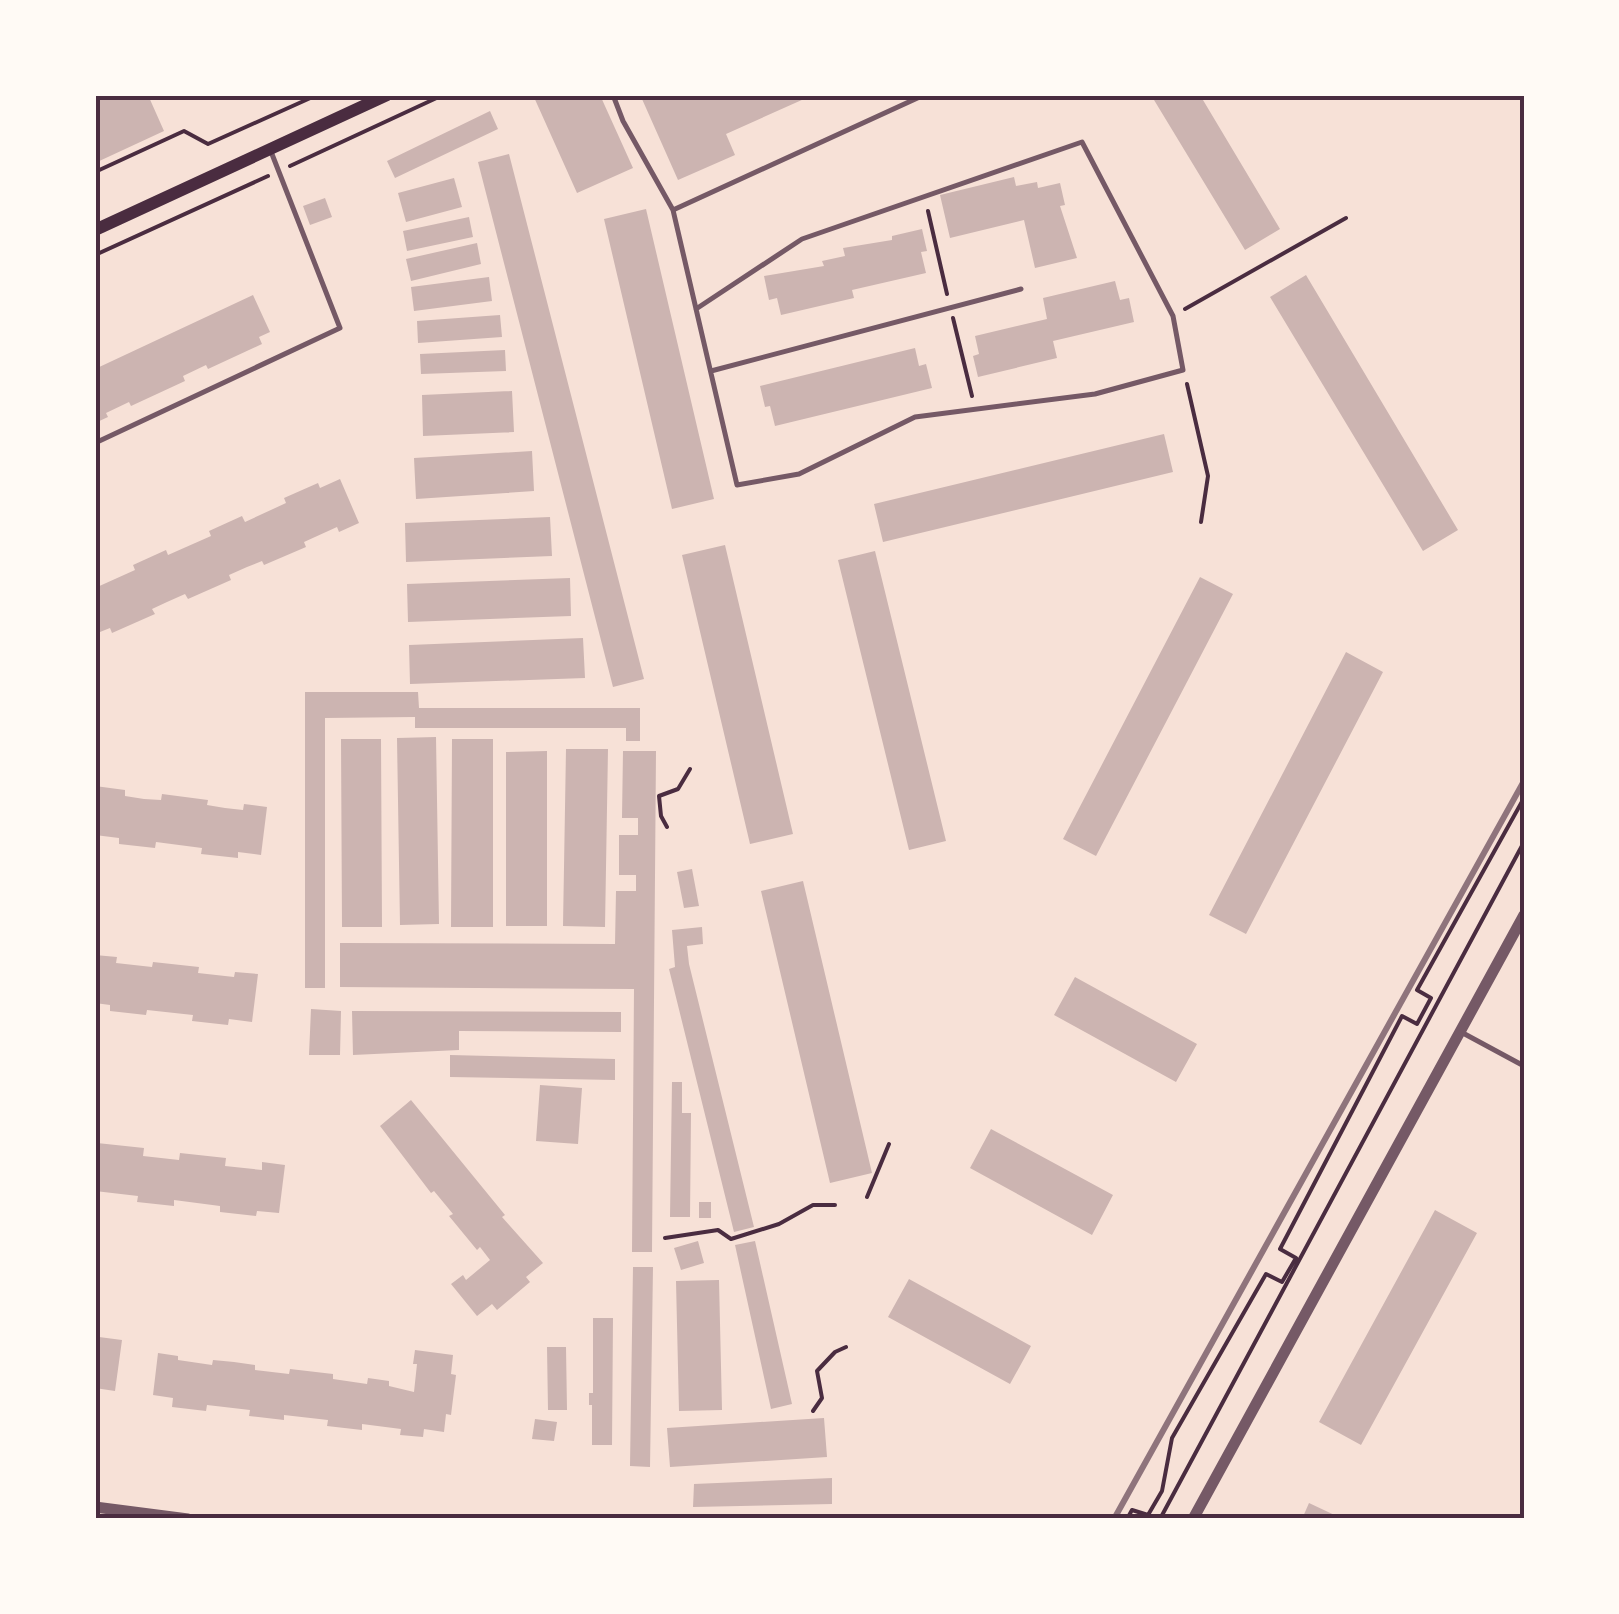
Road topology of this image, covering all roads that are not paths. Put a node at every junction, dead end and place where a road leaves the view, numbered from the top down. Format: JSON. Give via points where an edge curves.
{"nodes":[{"id":1,"x":387,"y":95,"type":"edge"},
{"id":2,"x":613,"y":95,"type":"edge"},
{"id":3,"x":924,"y":95,"type":"edge"},
{"id":4,"x":270,"y":149,"type":"junction"},
{"id":5,"x":674,"y":210,"type":"junction"},
{"id":6,"x":95,"y":230,"type":"edge"},
{"id":7,"x":1021,"y":288,"type":"dead end"},
{"id":8,"x":696,"y":309,"type":"junction"},
{"id":9,"x":711,"y":371,"type":"junction"},
{"id":10,"x":95,"y":443,"type":"edge"},
{"id":11,"x":1524,"y":916,"type":"edge"},
{"id":12,"x":1460,"y":1032,"type":"junction"},
{"id":13,"x":1524,"y":1066,"type":"edge"},
{"id":14,"x":95,"y":1507,"type":"edge"},
{"id":15,"x":188,"y":1519,"type":"edge"},
{"id":16,"x":1193,"y":1519,"type":"edge"}],
"edges":[{"from":1,"to":4,"type":"main road"},
{"from":2,"to":5,"type":"lane"},
{"from":3,"to":5,"type":"lane"},
{"from":4,"to":6,"type":"main road"},
{"from":4,"to":10,"type":"lane","via":[[340,328]]},
{"from":5,"to":8,"type":"lane"},
{"from":7,"to":9,"type":"lane"},
{"from":8,"to":9,"type":"lane"},
{"from":8,"to":9,"type":"lane","via":[[802,238],[1082,142],[1173,316],[1183,370],[1095,394],[915,418],[798,474],[737,485]]},
{"from":11,"to":12,"type":"street"},
{"from":12,"to":13,"type":"lane"},
{"from":12,"to":16,"type":"street"},
{"from":14,"to":15,"type":"street"}]}
